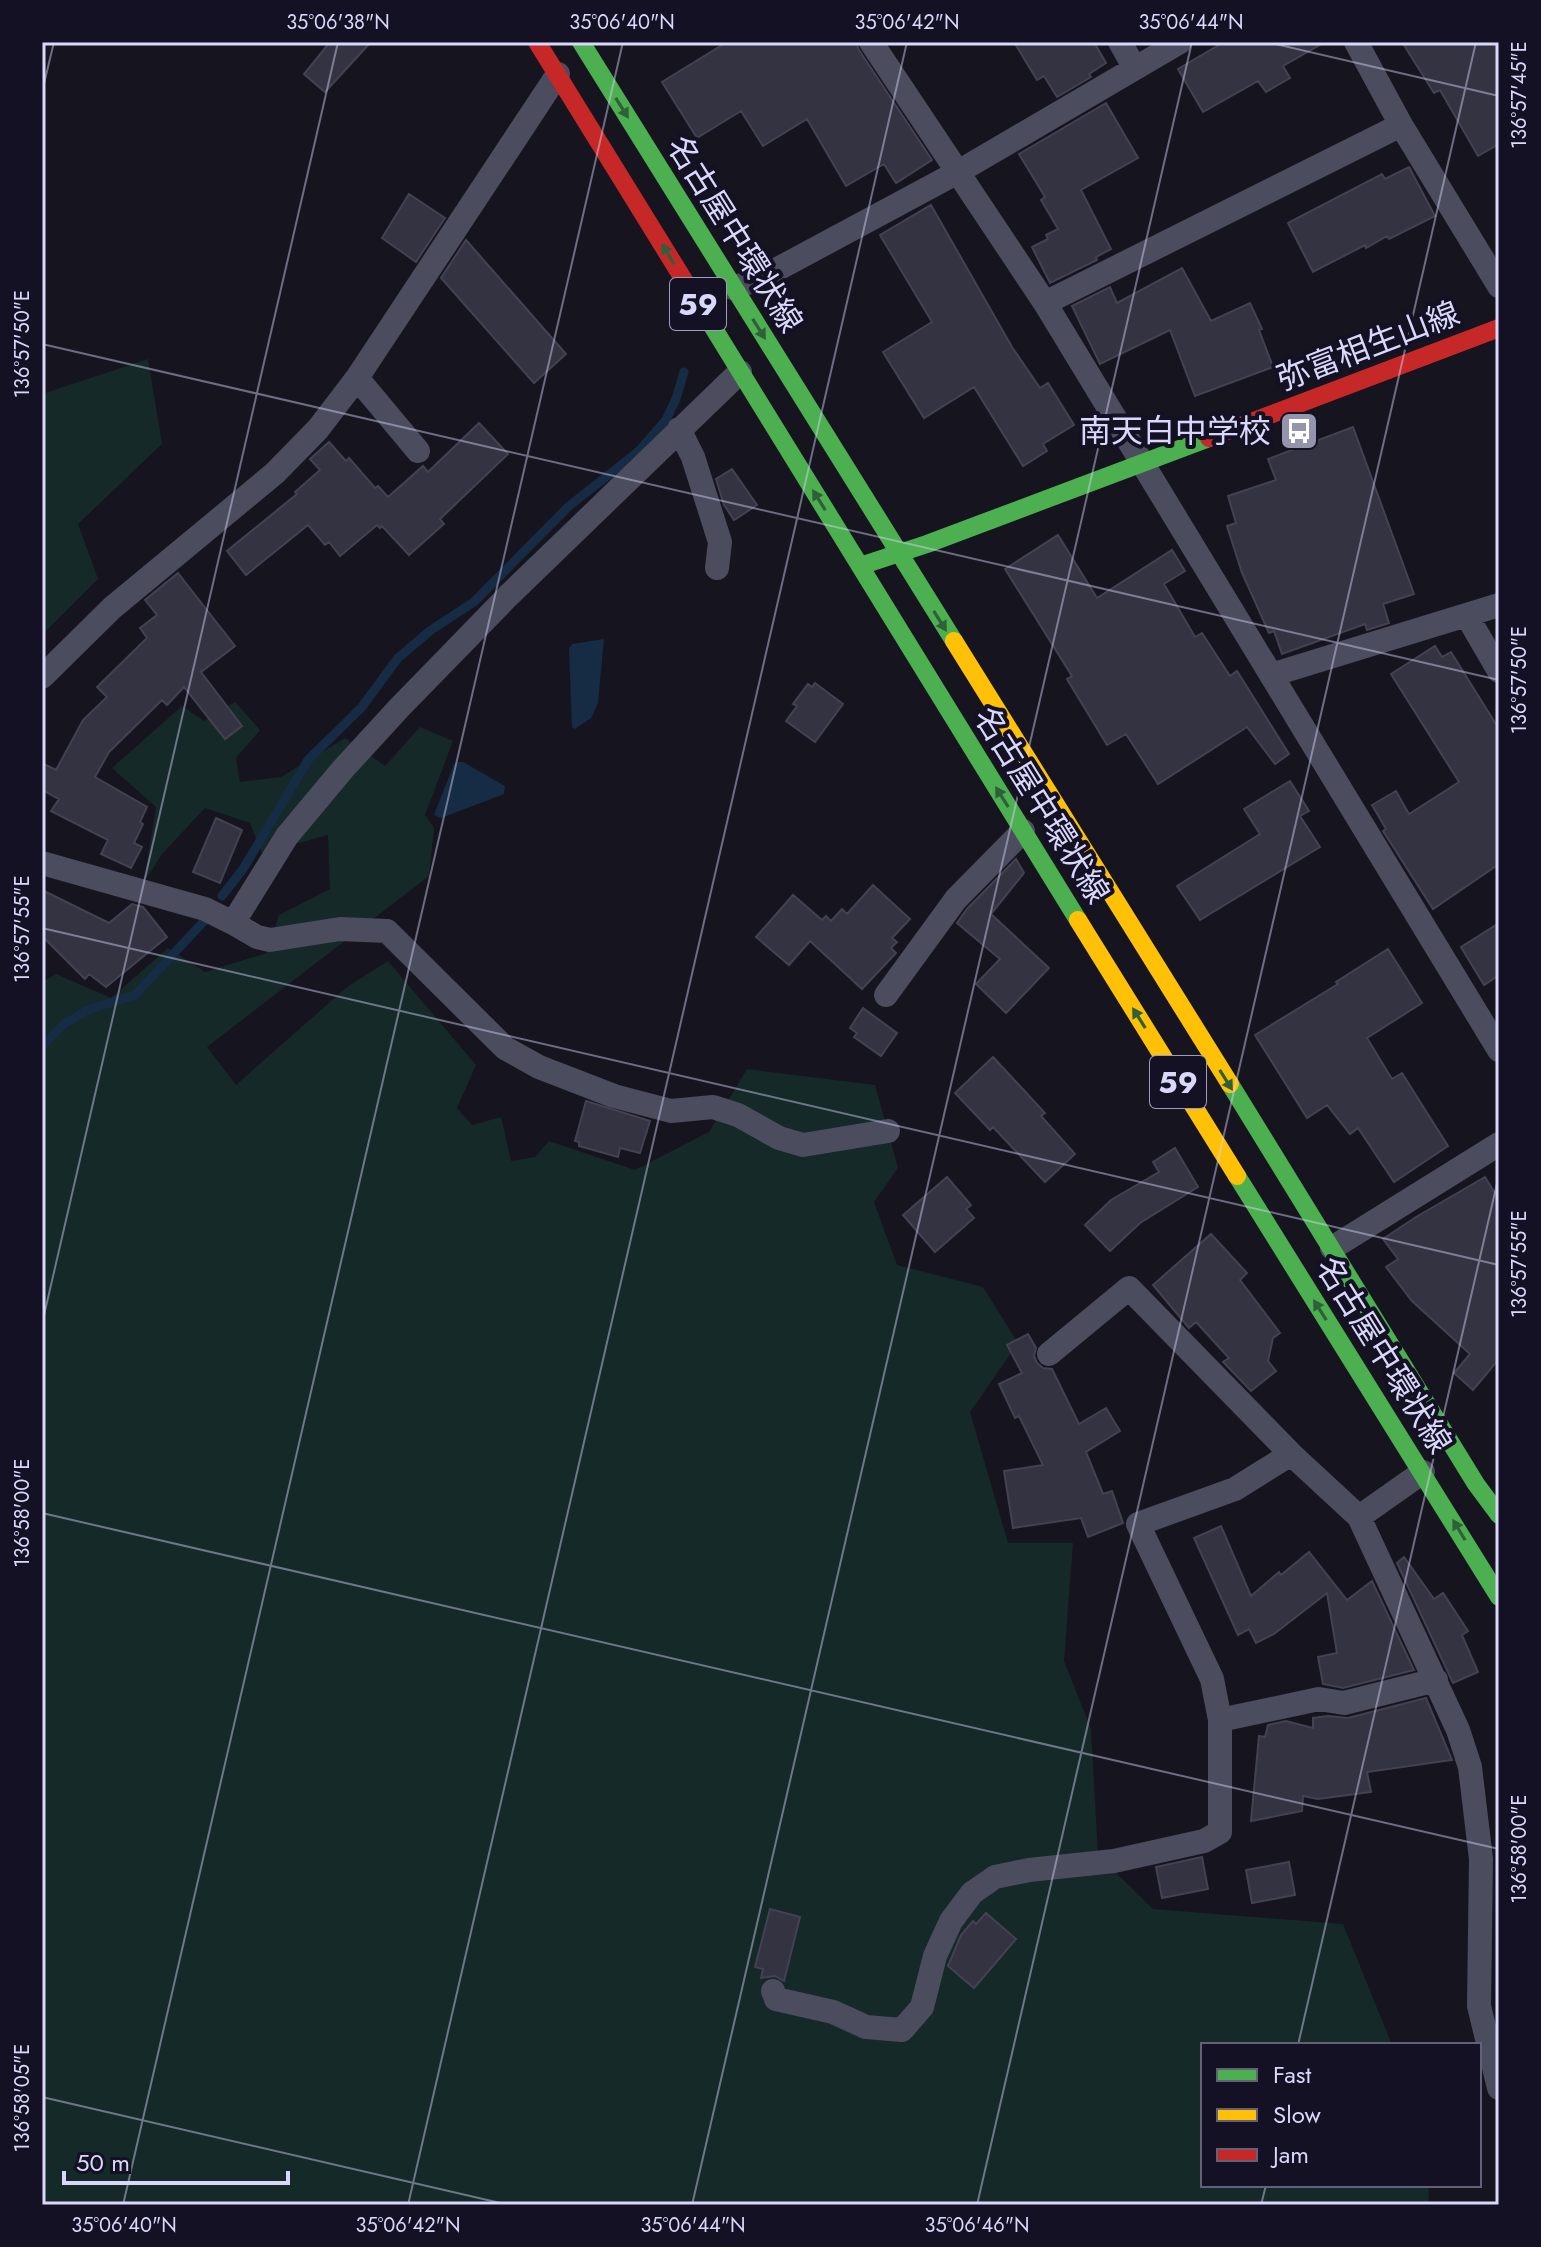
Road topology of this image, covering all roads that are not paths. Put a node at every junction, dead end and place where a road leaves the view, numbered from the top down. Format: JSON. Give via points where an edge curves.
{"nodes":[{"id":1,"x":537,"y":42,"type":"edge"},
{"id":2,"x":581,"y":42,"type":"edge"},
{"id":3,"x":871,"y":42,"type":"edge"},
{"id":4,"x":1120,"y":42,"type":"edge"},
{"id":5,"x":1180,"y":42,"type":"edge"},
{"id":6,"x":1356,"y":42,"type":"edge"},
{"id":7,"x":1134,"y":67,"type":"junction"},
{"id":8,"x":558,"y":74,"type":"junction"},
{"id":9,"x":1401,"y":125,"type":"junction"},
{"id":10,"x":958,"y":172,"type":"junction"},
{"id":11,"x":1499,"y":286,"type":"edge"},
{"id":12,"x":733,"y":288,"type":"junction"},
{"id":13,"x":1045,"y":303,"type":"junction"},
{"id":14,"x":1499,"y":328,"type":"edge"},
{"id":15,"x":740,"y":372,"type":"junction"},
{"id":16,"x":357,"y":378,"type":"junction"},
{"id":17,"x":679,"y":429,"type":"junction"},
{"id":18,"x":418,"y":451,"type":"dead end"},
{"id":19,"x":1145,"y":463,"type":"junction"},
{"id":20,"x":899,"y":555,"type":"junction"},
{"id":21,"x":860,"y":566,"type":"junction"},
{"id":22,"x":717,"y":568,"type":"dead end"},
{"id":23,"x":1499,"y":605,"type":"edge"},
{"id":24,"x":1467,"y":616,"type":"junction"},
{"id":25,"x":1499,"y":671,"type":"edge"},
{"id":26,"x":1271,"y":675,"type":"junction"},
{"id":27,"x":42,"y":677,"type":"edge"},
{"id":28,"x":1023,"y":831,"type":"junction"},
{"id":29,"x":42,"y":863,"type":"edge"},
{"id":30,"x":233,"y":923,"type":"junction"},
{"id":31,"x":886,"y":995,"type":"dead end"},
{"id":32,"x":1499,"y":1050,"type":"edge"},
{"id":33,"x":888,"y":1131,"type":"dead end"},
{"id":34,"x":1499,"y":1144,"type":"edge"},
{"id":35,"x":1332,"y":1248,"type":"junction"},
{"id":36,"x":1049,"y":1354,"type":"dead end"},
{"id":37,"x":1291,"y":1454,"type":"junction"},
{"id":38,"x":1423,"y":1472,"type":"junction"},
{"id":39,"x":1499,"y":1515,"type":"edge"},
{"id":40,"x":1359,"y":1517,"type":"junction"},
{"id":41,"x":1499,"y":1597,"type":"edge"},
{"id":42,"x":1436,"y":1680,"type":"junction"},
{"id":43,"x":1220,"y":1720,"type":"junction"},
{"id":44,"x":773,"y":1991,"type":"dead end"},
{"id":45,"x":1499,"y":2088,"type":"edge"}],
"edges":[{"from":1,"to":8,"type":"main road","name":"名古屋中環状線","number":"59"},
{"from":2,"to":12,"type":"main road","name":"名古屋中環状線","number":"59","one_way":true},
{"from":3,"to":10,"type":"street"},
{"from":4,"to":7,"type":"street"},
{"from":5,"to":7,"type":"street"},
{"from":6,"to":9,"type":"street"},
{"from":7,"to":10,"type":"street"},
{"from":15,"to":8,"type":"main road","name":"名古屋中環状線","number":"59","one_way":true},
{"from":8,"to":16,"type":"street"},
{"from":9,"to":11,"type":"street"},
{"from":9,"to":13,"type":"street"},
{"from":10,"to":12,"type":"street"},
{"from":10,"to":13,"type":"street"},
{"from":12,"to":20,"type":"main road","name":"名古屋中環状線","number":"59","one_way":true},
{"from":13,"to":19,"type":"street"},
{"from":14,"to":19,"type":"main road","name":"弥富相生山線"},
{"from":15,"to":17,"type":"street"},
{"from":21,"to":15,"type":"main road","name":"名古屋中環状線","number":"59","one_way":true},
{"from":16,"to":18,"type":"street"},
{"from":16,"to":27,"type":"street","via":[[275,473],[112,608]]},
{"from":17,"to":22,"type":"street","via":[[720,542]]},
{"from":17,"to":30,"type":"street","via":[[497,607],[343,769],[287,836]]},
{"from":19,"to":20,"type":"main road","name":"弥富相生山線"},
{"from":19,"to":26,"type":"street"},
{"from":20,"to":21,"type":"main road","name":"弥富相生山線"},
{"from":20,"to":35,"type":"main road","name":"名古屋中環状線","number":"59","one_way":true},
{"from":28,"to":21,"type":"main road","name":"名古屋中環状線","number":"59","one_way":true},
{"from":23,"to":24,"type":"street"},
{"from":24,"to":25,"type":"street"},
{"from":24,"to":26,"type":"street"},
{"from":26,"to":32,"type":"street"},
{"from":28,"to":31,"type":"street","via":[[956,899]]},
{"from":38,"to":28,"type":"main road","name":"名古屋中環状線","number":"59","one_way":true},
{"from":29,"to":30,"type":"street","via":[[205,909]]},
{"from":30,"to":33,"type":"street","via":[[270,940],[340,929],[387,931],[505,1048],[614,1096],[671,1111],[713,1107],[803,1145]]},
{"from":34,"to":35,"type":"street"},
{"from":35,"to":39,"type":"main road","name":"名古屋中環状線","number":"59"},
{"from":36,"to":37,"type":"street","via":[[1129,1288]]},
{"from":37,"to":40,"type":"street"},
{"from":37,"to":43,"type":"street","via":[[1235,1489],[1138,1524],[1212,1679]]},
{"from":38,"to":40,"type":"street"},
{"from":41,"to":38,"type":"main road","name":"名古屋中環状線","number":"59","one_way":true},
{"from":40,"to":42,"type":"street"},
{"from":42,"to":43,"type":"street","via":[[1344,1703],[1319,1699]]},
{"from":42,"to":45,"type":"street","via":[[1470,1767],[1481,1859],[1479,2006]]},
{"from":43,"to":44,"type":"street","via":[[1220,1832],[1204,1841],[1114,1861],[995,1877],[972,1893],[951,1921],[922,2007],[902,2030],[866,2027],[833,2012],[776,1999]]}]}
